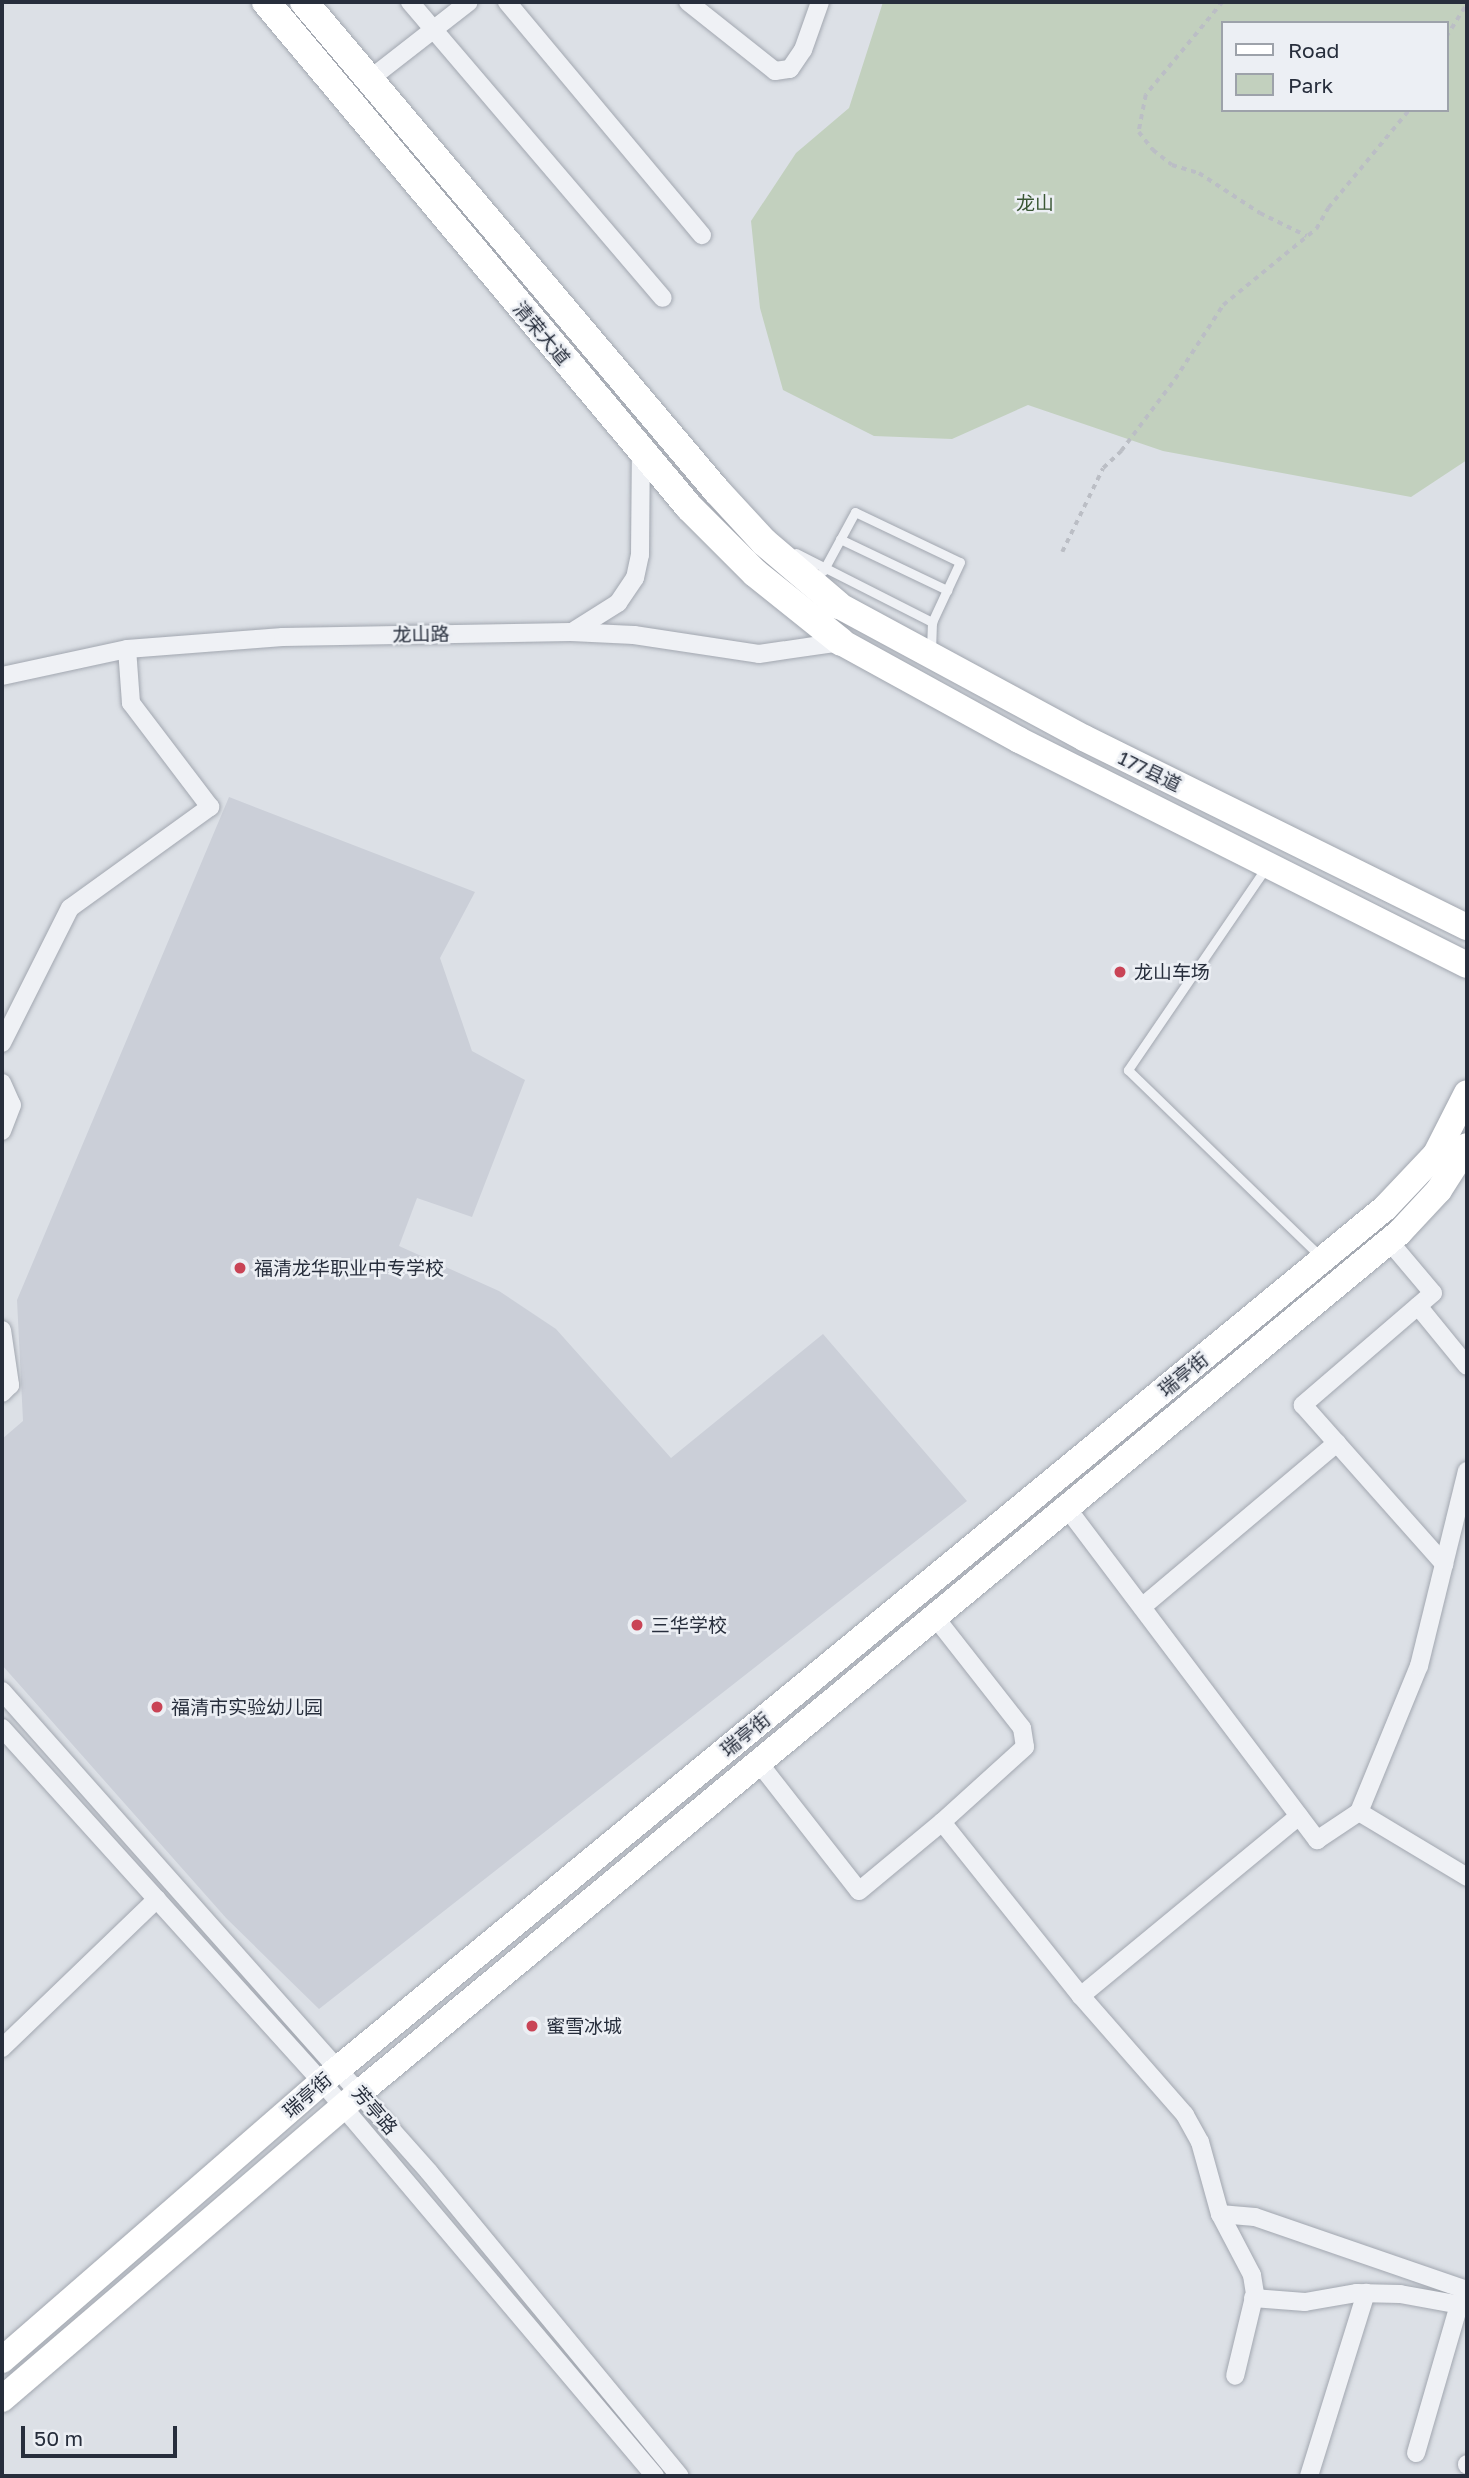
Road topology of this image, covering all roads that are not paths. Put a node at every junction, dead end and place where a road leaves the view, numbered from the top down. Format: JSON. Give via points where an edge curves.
{"nodes":[{"id":1,"x":266,"y":2,"type":"edge"},
{"id":2,"x":304,"y":2,"type":"edge"},
{"id":3,"x":410,"y":2,"type":"edge"},
{"id":4,"x":469,"y":2,"type":"edge"},
{"id":5,"x":507,"y":2,"type":"edge"},
{"id":6,"x":688,"y":2,"type":"edge"},
{"id":7,"x":820,"y":2,"type":"edge"},
{"id":8,"x":433,"y":29,"type":"junction"},
{"id":9,"x":370,"y":79,"type":"junction"},
{"id":10,"x":702,"y":235,"type":"dead end"},
{"id":11,"x":663,"y":298,"type":"dead end"},
{"id":12,"x":641,"y":449,"type":"junction"},
{"id":13,"x":841,"y":539,"type":"junction"},
{"id":14,"x":764,"y":542,"type":"junction"},
{"id":15,"x":823,"y":571,"type":"junction"},
{"id":16,"x":947,"y":590,"type":"junction"},
{"id":17,"x":838,"y":605,"type":"joint"},
{"id":18,"x":932,"y":622,"type":"junction"},
{"id":19,"x":571,"y":632,"type":"junction"},
{"id":20,"x":841,"y":642,"type":"junction"},
{"id":21,"x":127,"y":649,"type":"junction"},
{"id":22,"x":930,"y":656,"type":"junction"},
{"id":23,"x":2,"y":676,"type":"edge"},
{"id":24,"x":1268,"y":865,"type":"junction"},
{"id":25,"x":1467,"y":927,"type":"edge"},
{"id":26,"x":1467,"y":965,"type":"edge"},
{"id":27,"x":2,"y":1043,"type":"edge"},
{"id":28,"x":2,"y":1083,"type":"edge"},
{"id":29,"x":1467,"y":1093,"type":"edge"},
{"id":30,"x":2,"y":1131,"type":"edge"},
{"id":31,"x":1467,"y":1146,"type":"edge"},
{"id":32,"x":1389,"y":1241,"type":"junction"},
{"id":33,"x":1323,"y":1259,"type":"junction"},
{"id":34,"x":1418,"y":1306,"type":"junction"},
{"id":35,"x":2,"y":1330,"type":"edge"},
{"id":36,"x":1467,"y":1366,"type":"edge"},
{"id":37,"x":2,"y":1393,"type":"edge"},
{"id":38,"x":1337,"y":1443,"type":"junction"},
{"id":39,"x":1467,"y":1471,"type":"edge"},
{"id":40,"x":1067,"y":1508,"type":"junction"},
{"id":41,"x":1444,"y":1564,"type":"junction"},
{"id":42,"x":1142,"y":1607,"type":"junction"},
{"id":43,"x":935,"y":1617,"type":"junction"},
{"id":44,"x":2,"y":1691,"type":"edge"},
{"id":45,"x":2,"y":1728,"type":"edge"},
{"id":46,"x":759,"y":1763,"type":"junction"},
{"id":47,"x":1359,"y":1812,"type":"junction"},
{"id":48,"x":1299,"y":1816,"type":"junction"},
{"id":49,"x":942,"y":1822,"type":"junction"},
{"id":50,"x":1467,"y":1877,"type":"edge"},
{"id":51,"x":157,"y":1899,"type":"junction"},
{"id":52,"x":1081,"y":1996,"type":"junction"},
{"id":53,"x":2,"y":2048,"type":"edge"},
{"id":54,"x":330,"y":2075,"type":"junction"},
{"id":55,"x":351,"y":2100,"type":"junction"},
{"id":56,"x":1220,"y":2214,"type":"junction"},
{"id":57,"x":1366,"y":2293,"type":"junction"},
{"id":58,"x":1254,"y":2298,"type":"junction"},
{"id":59,"x":1465,"y":2300,"type":"edge"},
{"id":60,"x":2,"y":2360,"type":"edge"},
{"id":61,"x":1235,"y":2376,"type":"dead end"},
{"id":62,"x":2,"y":2399,"type":"edge"},
{"id":63,"x":1416,"y":2453,"type":"dead end"},
{"id":64,"x":655,"y":2476,"type":"edge"},
{"id":65,"x":681,"y":2476,"type":"edge"},
{"id":66,"x":1309,"y":2476,"type":"edge"}],
"edges":[{"from":1,"to":12,"type":"main road","name":"清荣大道"},
{"from":2,"to":9,"type":"main road","name":"清荣大道"},
{"from":3,"to":8,"type":"street"},
{"from":4,"to":8,"type":"street"},
{"from":5,"to":10,"type":"street"},
{"from":6,"to":7,"type":"street","via":[[775,71],[790,69],[803,50]]},
{"from":8,"to":9,"type":"street"},
{"from":8,"to":11,"type":"street"},
{"from":9,"to":14,"type":"main road","name":"清荣大道"},
{"from":12,"to":19,"type":"street","via":[[640,555],[635,578],[618,603]]},
{"from":12,"to":20,"type":"main road","name":"清荣大道","via":[[689,507],[755,573]]},
{"from":13,"to":15,"type":"lane"},
{"from":13,"to":16,"type":"lane"},
{"from":13,"to":16,"type":"lane","via":[[855,512],[960,562]]},
{"from":14,"to":15,"type":"lane","via":[[798,554]]},
{"from":14,"to":17,"type":"main road","name":"清荣大道"},
{"from":15,"to":18,"type":"lane"},
{"from":16,"to":18,"type":"lane"},
{"from":17,"to":22,"type":"main road","name":"177县道"},
{"from":18,"to":22,"type":"lane"},
{"from":19,"to":20,"type":"street","name":"龙山路","via":[[634,635],[758,654]]},
{"from":19,"to":21,"type":"street","name":"龙山路","via":[[283,636]]},
{"from":20,"to":24,"type":"main road","name":"177县道","via":[[1019,740]]},
{"from":21,"to":23,"type":"street","name":"龙山路"},
{"from":21,"to":27,"type":"street","via":[[131,703],[210,807],[70,908]]},
{"from":22,"to":25,"type":"main road","name":"177县道","via":[[1084,738]]},
{"from":24,"to":26,"type":"main road","name":"177县道"},
{"from":24,"to":33,"type":"lane","via":[[1128,1070]]},
{"from":28,"to":30,"type":"street","via":[[12,1105]]},
{"from":29,"to":33,"type":"main road","name":"瑞亭街","via":[[1436,1154],[1385,1208]]},
{"from":31,"to":32,"type":"main road","name":"瑞亭街","via":[[1439,1190]]},
{"from":32,"to":34,"type":"street","via":[[1433,1293]]},
{"from":32,"to":40,"type":"main road","name":"瑞亭街"},
{"from":33,"to":54,"type":"main road","name":"瑞亭街"},
{"from":34,"to":36,"type":"street"},
{"from":34,"to":38,"type":"street","via":[[1303,1405]]},
{"from":35,"to":37,"type":"street","via":[[10,1385]]},
{"from":38,"to":41,"type":"street"},
{"from":38,"to":42,"type":"street"},
{"from":39,"to":41,"type":"street"},
{"from":40,"to":42,"type":"street"},
{"from":40,"to":43,"type":"main road","name":"瑞亭街"},
{"from":41,"to":47,"type":"street","via":[[1419,1666]]},
{"from":42,"to":48,"type":"street"},
{"from":43,"to":46,"type":"main road","name":"瑞亭街"},
{"from":43,"to":49,"type":"street","via":[[1023,1728],[1026,1747]]},
{"from":44,"to":54,"type":"street","name":"芳亭路"},
{"from":45,"to":51,"type":"street","name":"芳亭路"},
{"from":46,"to":49,"type":"street","via":[[859,1891]]},
{"from":46,"to":55,"type":"main road","name":"瑞亭街"},
{"from":47,"to":48,"type":"street","via":[[1317,1840]]},
{"from":47,"to":50,"type":"street"},
{"from":48,"to":52,"type":"street"},
{"from":49,"to":52,"type":"street"},
{"from":51,"to":53,"type":"street"},
{"from":51,"to":54,"type":"street","name":"芳亭路"},
{"from":52,"to":56,"type":"street","via":[[1185,2115],[1199,2142]]},
{"from":54,"to":55,"type":"street","name":"芳亭路"},
{"from":54,"to":60,"type":"main road","name":"瑞亭街"},
{"from":55,"to":62,"type":"main road","name":"瑞亭街"},
{"from":55,"to":64,"type":"street","name":"芳亭路"},
{"from":55,"to":65,"type":"street","name":"芳亭路"},
{"from":56,"to":58,"type":"street","via":[[1252,2275]]},
{"from":56,"to":59,"type":"street","via":[[1255,2217]]},
{"from":57,"to":58,"type":"street","via":[[1305,2302]]},
{"from":57,"to":59,"type":"street"},
{"from":57,"to":66,"type":"street"},
{"from":58,"to":61,"type":"street"},
{"from":59,"to":63,"type":"street"}]}
